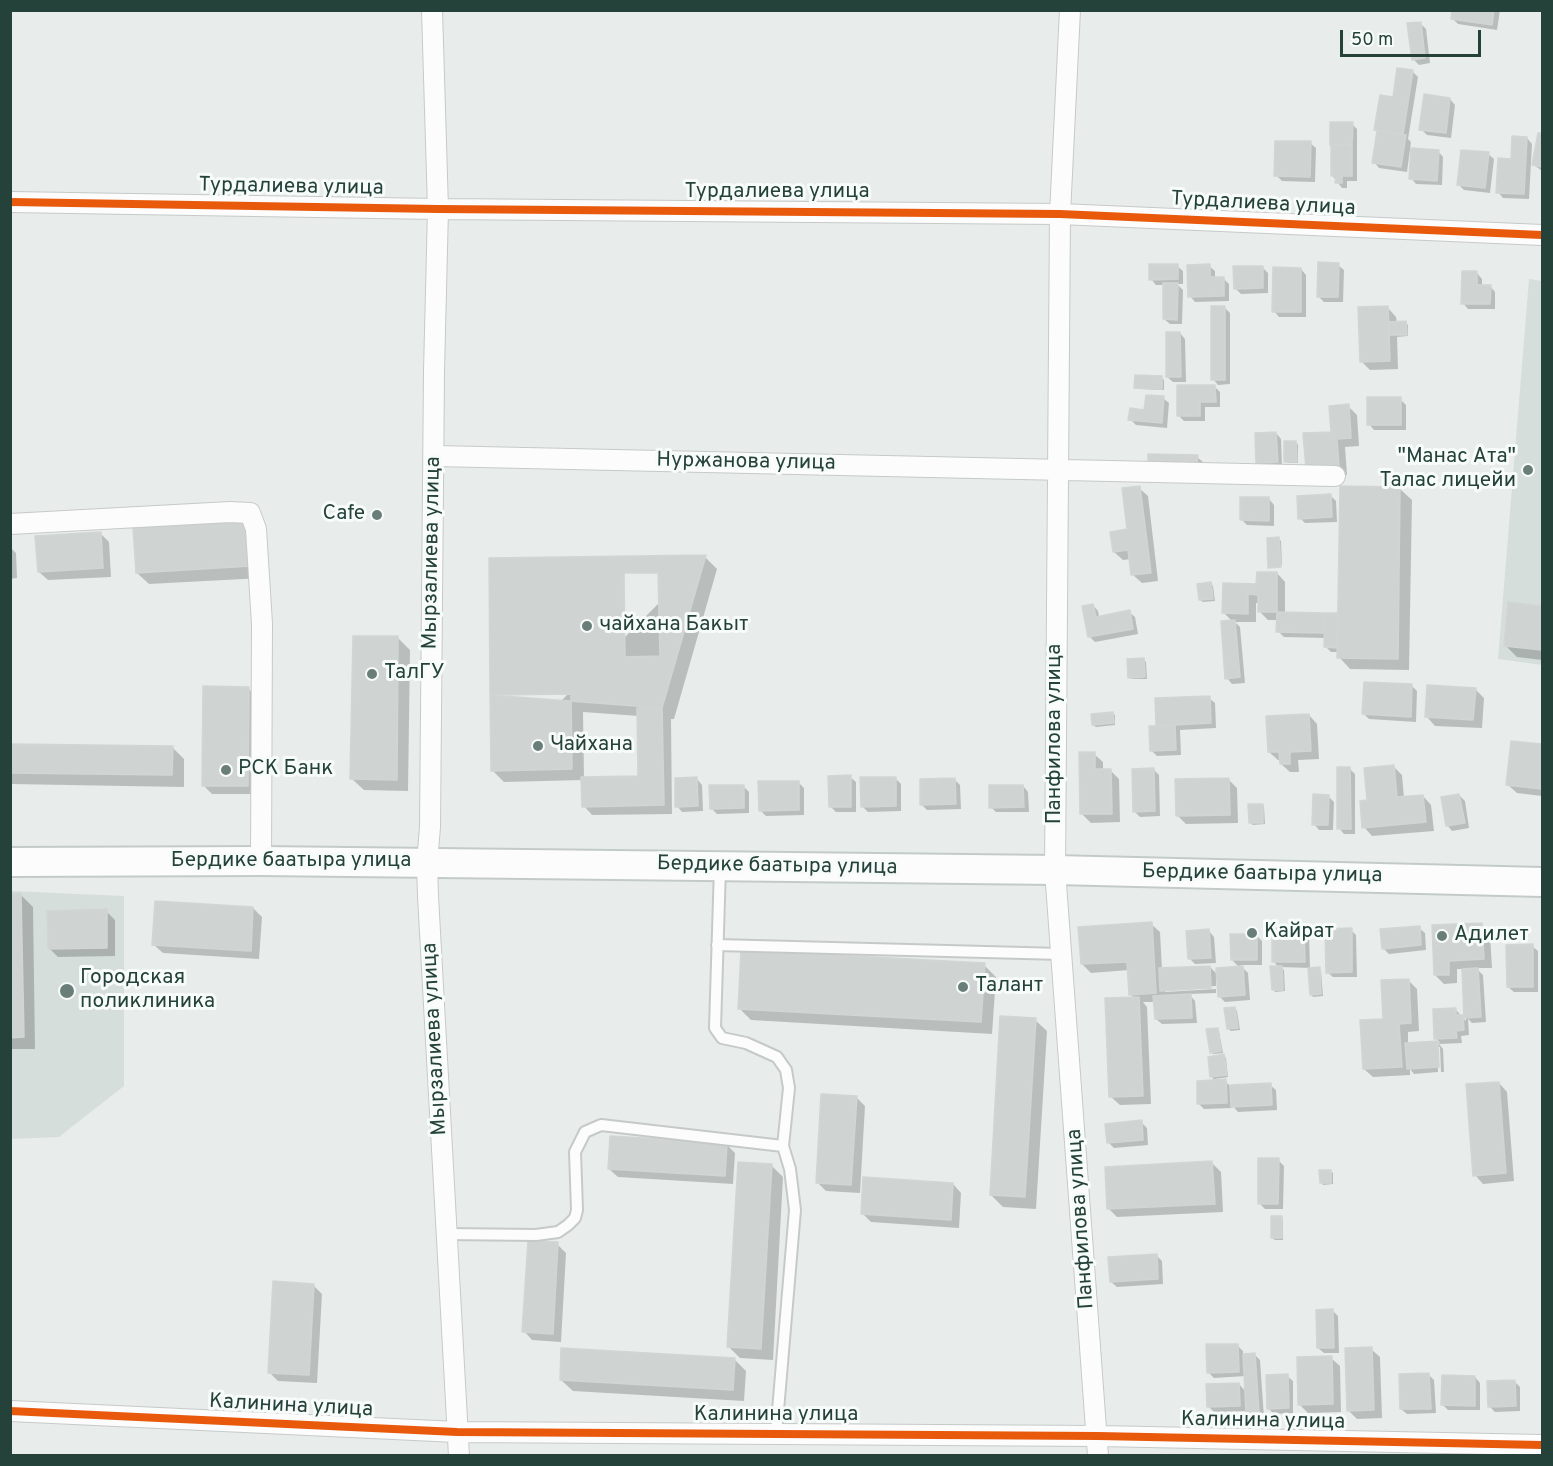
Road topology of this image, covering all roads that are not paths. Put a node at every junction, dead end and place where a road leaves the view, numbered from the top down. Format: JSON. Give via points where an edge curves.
{"nodes":[{"id":1,"x":432,"y":10,"type":"edge"},
{"id":2,"x":1070,"y":10,"type":"edge"},
{"id":3,"x":10,"y":202,"type":"edge"},
{"id":4,"x":438,"y":208,"type":"junction"},
{"id":5,"x":1060,"y":214,"type":"junction"},
{"id":6,"x":1542,"y":235,"type":"edge"},
{"id":7,"x":435,"y":456,"type":"junction"},
{"id":8,"x":1058,"y":470,"type":"junction"},
{"id":9,"x":1335,"y":476,"type":"dead end"},
{"id":10,"x":10,"y":524,"type":"edge"},
{"id":11,"x":261,"y":861,"type":"junction"},
{"id":12,"x":10,"y":862,"type":"edge"},
{"id":13,"x":427,"y":863,"type":"junction"},
{"id":14,"x":720,"y":866,"type":"junction"},
{"id":15,"x":1055,"y":870,"type":"junction"},
{"id":16,"x":1542,"y":882,"type":"edge"},
{"id":17,"x":717,"y":945,"type":"junction"},
{"id":18,"x":1062,"y":954,"type":"junction"},
{"id":19,"x":783,"y":1146,"type":"junction"},
{"id":20,"x":446,"y":1234,"type":"junction"},
{"id":21,"x":10,"y":1411,"type":"edge"},
{"id":22,"x":457,"y":1432,"type":"junction"},
{"id":23,"x":776,"y":1434,"type":"junction"},
{"id":24,"x":1542,"y":1445,"type":"edge"},
{"id":25,"x":1098,"y":1446,"type":"edge"},
{"id":26,"x":459,"y":1455,"type":"edge"}],
"edges":[{"from":1,"to":4,"type":"street","name":"Мырзалиева улица"},
{"from":2,"to":5,"type":"street","name":"Панфилова улица"},
{"from":3,"to":4,"type":"street","name":"Турдалиева улица"},
{"from":4,"to":5,"type":"street","name":"Турдалиева улица"},
{"from":4,"to":7,"type":"street","name":"Мырзалиева улица"},
{"from":5,"to":6,"type":"street","name":"Турдалиева улица"},
{"from":5,"to":8,"type":"street","name":"Панфилова улица"},
{"from":7,"to":8,"type":"street","name":"Нуржанова улица"},
{"from":7,"to":13,"type":"street","name":"Мырзалиева улица"},
{"from":8,"to":9,"type":"street","name":"Нуржанова улица"},
{"from":8,"to":15,"type":"street","name":"Панфилова улица"},
{"from":10,"to":11,"type":"street","via":[[250,513],[256,529],[262,624]]},
{"from":11,"to":12,"type":"street","name":"Бердике баатыра улица"},
{"from":11,"to":13,"type":"street","name":"Бердике баатыра улица"},
{"from":13,"to":14,"type":"street","name":"Бердике баатыра улица"},
{"from":13,"to":20,"type":"street","name":"Мырзалиева улица"},
{"from":14,"to":15,"type":"street","name":"Бердике баатыра улица"},
{"from":14,"to":17,"type":"lane"},
{"from":15,"to":16,"type":"street","name":"Бердике баатыра улица"},
{"from":15,"to":18,"type":"street","name":"Панфилова улица"},
{"from":17,"to":18,"type":"lane"},
{"from":17,"to":19,"type":"lane","via":[[715,1028],[723,1038],[777,1057],[786,1070],[789,1088]]},
{"from":18,"to":25,"type":"street","name":"Панфилова улица"},
{"from":19,"to":20,"type":"lane","via":[[601,1125],[585,1132],[575,1152],[577,1210],[576,1218],[568,1226],[558,1232],[536,1235]]},
{"from":19,"to":23,"type":"lane","via":[[795,1209]]},
{"from":20,"to":22,"type":"street","name":"Мырзалиева улица"},
{"from":21,"to":22,"type":"street","name":"Калинина улица"},
{"from":22,"to":23,"type":"street","name":"Калинина улица"},
{"from":22,"to":26,"type":"street","name":"Мырзалиева улица"},
{"from":23,"to":25,"type":"street","name":"Калинина улица"},
{"from":24,"to":25,"type":"street","name":"Калинина улица"}]}
